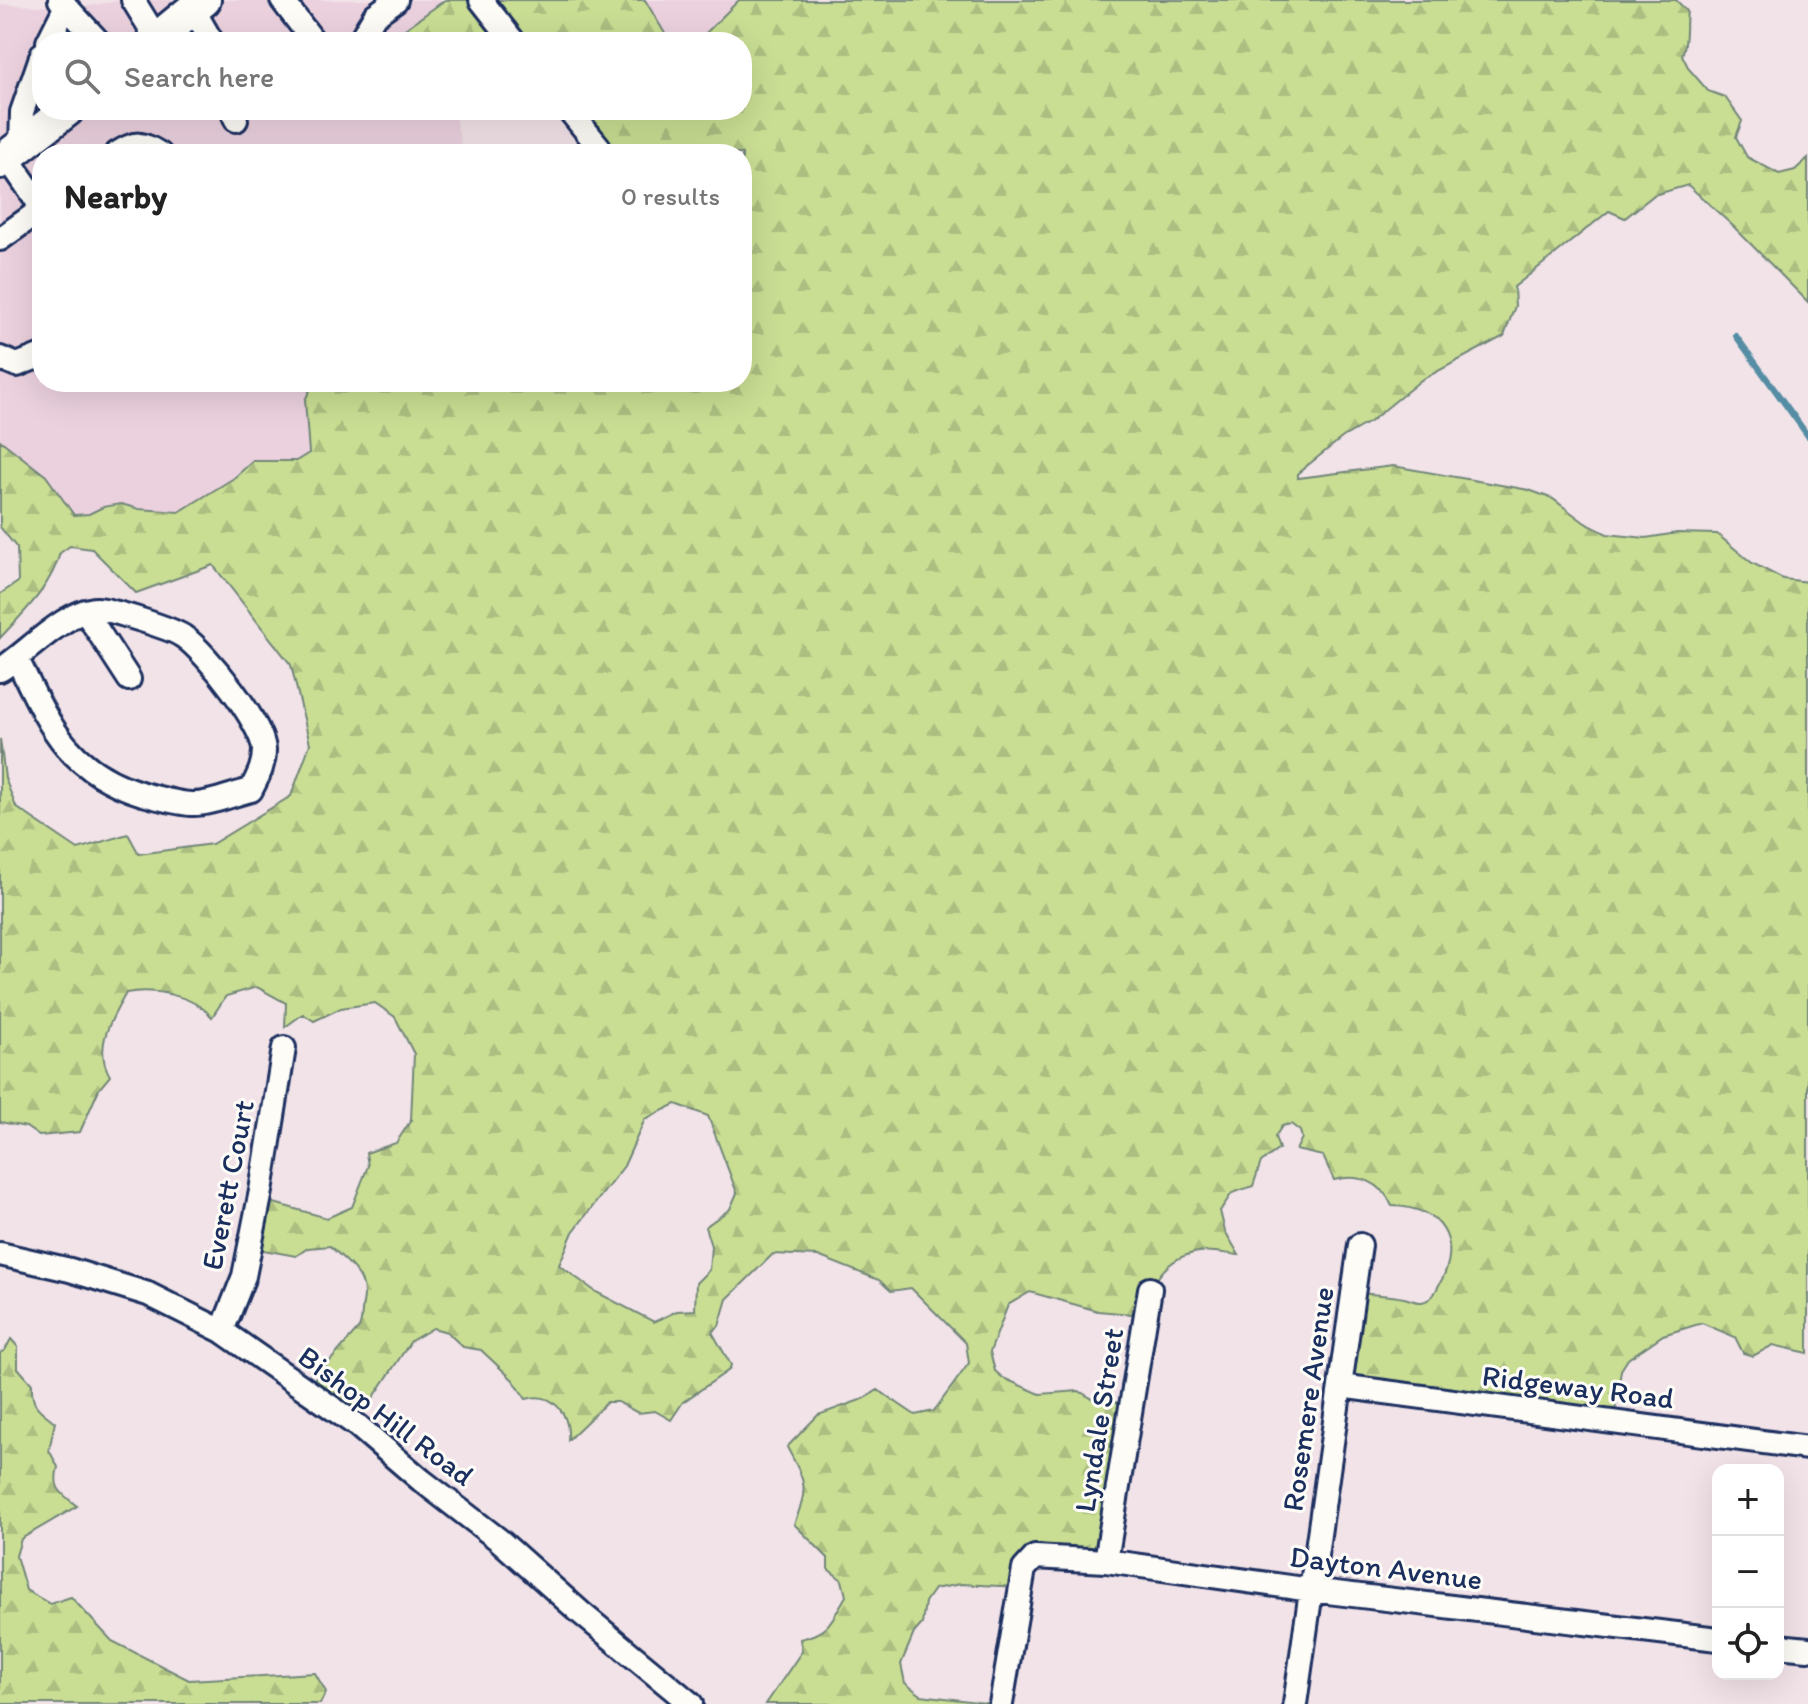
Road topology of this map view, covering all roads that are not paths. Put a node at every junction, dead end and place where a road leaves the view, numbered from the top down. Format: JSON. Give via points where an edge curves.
{"nodes":[{"id":1,"x":133,"y":0,"type":"edge"},
{"id":2,"x":282,"y":0,"type":"edge"},
{"id":3,"x":396,"y":0,"type":"edge"},
{"id":4,"x":481,"y":0,"type":"edge"},
{"id":5,"x":61,"y":2,"type":"edge"},
{"id":6,"x":198,"y":5,"type":"edge"},
{"id":7,"x":369,"y":8,"type":"edge"},
{"id":8,"x":51,"y":32,"type":"edge"},
{"id":9,"x":90,"y":32,"type":"edge"},
{"id":10,"x":151,"y":32,"type":"edge"},
{"id":11,"x":165,"y":32,"type":"edge"},
{"id":12,"x":208,"y":32,"type":"edge"},
{"id":13,"x":306,"y":32,"type":"edge"},
{"id":14,"x":362,"y":32,"type":"edge"},
{"id":15,"x":506,"y":32,"type":"edge"},
{"id":16,"x":32,"y":83,"type":"edge"},
{"id":17,"x":32,"y":104,"type":"edge"},
{"id":18,"x":22,"y":112,"type":"junction"},
{"id":19,"x":54,"y":120,"type":"edge"},
{"id":20,"x":577,"y":120,"type":"edge"},
{"id":21,"x":597,"y":144,"type":"edge"},
{"id":22,"x":9,"y":155,"type":"edge"},
{"id":23,"x":32,"y":193,"type":"edge"},
{"id":24,"x":32,"y":216,"type":"edge"},
{"id":25,"x":0,"y":239,"type":"edge"},
{"id":26,"x":32,"y":357,"type":"edge"},
{"id":27,"x":8,"y":362,"type":"edge"},
{"id":28,"x":85,"y":611,"type":"junction"},
{"id":29,"x":9,"y":664,"type":"edge"},
{"id":30,"x":129,"y":679,"type":"dead end"},
{"id":31,"x":284,"y":1048,"type":"dead end"},
{"id":32,"x":1360,"y":1245,"type":"dead end"},
{"id":33,"x":0,"y":1254,"type":"edge"},
{"id":34,"x":1150,"y":1289,"type":"dead end"},
{"id":35,"x":222,"y":1331,"type":"junction"},
{"id":36,"x":1340,"y":1386,"type":"junction"},
{"id":37,"x":1808,"y":1448,"type":"edge"},
{"id":38,"x":1106,"y":1561,"type":"junction"},
{"id":39,"x":1311,"y":1590,"type":"junction"},
{"id":40,"x":1712,"y":1638,"type":"edge"},
{"id":41,"x":1784,"y":1647,"type":"edge"},
{"id":42,"x":1808,"y":1649,"type":"edge"},
{"id":43,"x":691,"y":1704,"type":"edge"},
{"id":44,"x":1001,"y":1704,"type":"edge"},
{"id":45,"x":1295,"y":1704,"type":"edge"}],
"edges":[{"from":1,"to":10,"type":"street"},
{"from":2,"to":13,"type":"street"},
{"from":3,"to":7,"type":"street"},
{"from":4,"to":15,"type":"street"},
{"from":5,"to":8,"type":"street"},
{"from":5,"to":9,"type":"street"},
{"from":6,"to":11,"type":"highway"},
{"from":6,"to":12,"type":"street"},
{"from":7,"to":14,"type":"street"},
{"from":16,"to":18,"type":"street"},
{"from":17,"to":18,"type":"street"},
{"from":18,"to":22,"type":"street"},
{"from":19,"to":22,"type":"highway"},
{"from":20,"to":21,"type":"street"},
{"from":22,"to":23,"type":"street"},
{"from":24,"to":25,"type":"street"},
{"from":26,"to":27,"type":"street"},
{"from":28,"to":29,"type":"street"},
{"from":28,"to":29,"type":"street","via":[[99,609],[171,630],[209,659],[243,705],[264,746],[262,769],[251,790],[193,805],[117,786],[87,768],[60,740]]},
{"from":28,"to":30,"type":"street"},
{"from":31,"to":35,"type":"street","name":"Everett Court","via":[[244,1276]]},
{"from":32,"to":36,"type":"street","name":"Rosemere Avenue"},
{"from":33,"to":35,"type":"street","name":"Bishop Hill Road","via":[[148,1294]]},
{"from":34,"to":38,"type":"street","name":"Lyndale Street"},
{"from":35,"to":43,"type":"street","name":"Bishop Hill Road","via":[[358,1426]]},
{"from":36,"to":37,"type":"street","name":"Ridgeway Road"},
{"from":36,"to":39,"type":"street","name":"Rosemere Avenue"},
{"from":38,"to":39,"type":"street","name":"Dayton Avenue"},
{"from":38,"to":44,"type":"street","name":"Dayton Avenue","via":[[1035,1557],[1024,1569]]},
{"from":39,"to":40,"type":"street","name":"Dayton Avenue"},
{"from":39,"to":45,"type":"street","name":"Rosemere Avenue"},
{"from":41,"to":42,"type":"street"}]}
